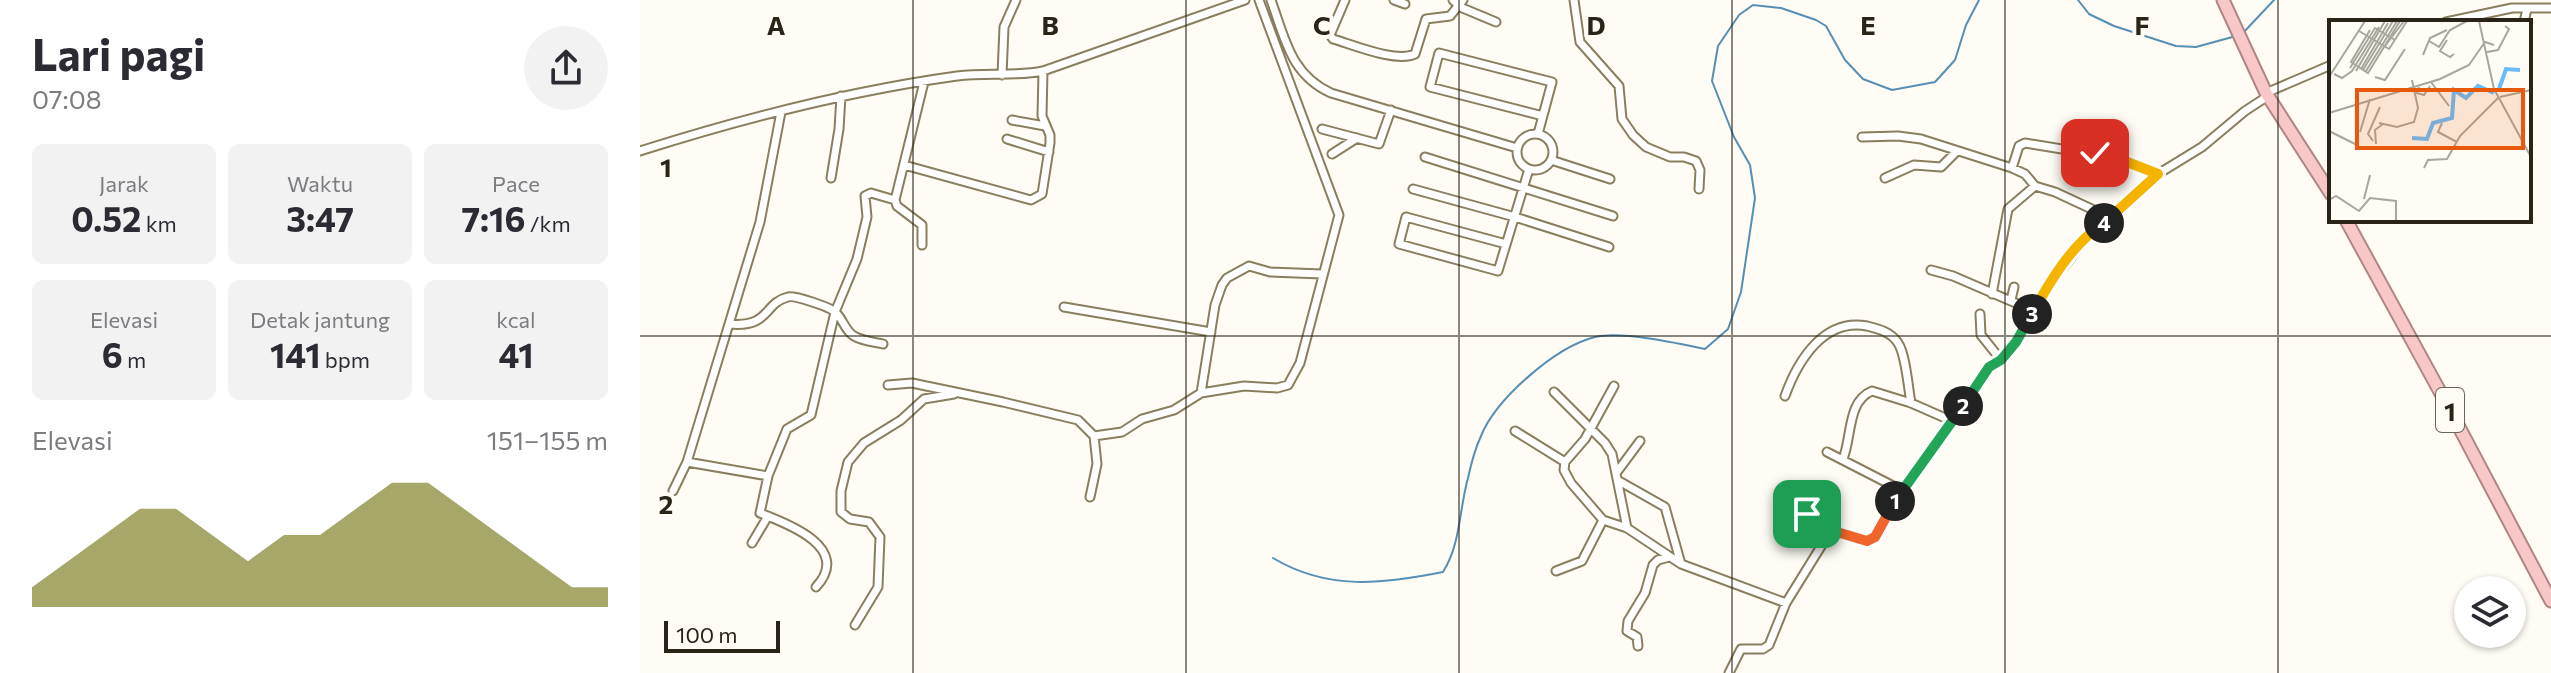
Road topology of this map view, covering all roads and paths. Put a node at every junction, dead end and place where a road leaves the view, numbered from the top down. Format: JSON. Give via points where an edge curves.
{"nodes":[{"id":1,"x":1016,"y":0,"type":"edge"},
{"id":2,"x":1245,"y":0,"type":"edge"},
{"id":3,"x":1259,"y":0,"type":"edge"},
{"id":4,"x":1271,"y":0,"type":"edge"},
{"id":5,"x":1345,"y":0,"type":"edge"},
{"id":6,"x":1394,"y":0,"type":"edge"},
{"id":7,"x":1453,"y":0,"type":"edge"},
{"id":8,"x":1574,"y":0,"type":"edge"},
{"id":9,"x":2223,"y":0,"type":"edge"},
{"id":10,"x":1462,"y":3,"type":"edge"},
{"id":11,"x":1405,"y":4,"type":"dead end"},
{"id":12,"x":2551,"y":8,"type":"edge"},
{"id":13,"x":2527,"y":9,"type":"junction"},
{"id":14,"x":2455,"y":20,"type":"edge"},
{"id":15,"x":2524,"y":20,"type":"edge"},
{"id":16,"x":1496,"y":22,"type":"dead end"},
{"id":17,"x":2329,"y":66,"type":"edge"},
{"id":18,"x":1043,"y":71,"type":"junction"},
{"id":19,"x":1002,"y":75,"type":"junction"},
{"id":20,"x":924,"y":82,"type":"junction"},
{"id":21,"x":2267,"y":95,"type":"junction"},
{"id":22,"x":841,"y":96,"type":"junction"},
{"id":23,"x":1391,"y":110,"type":"junction"},
{"id":24,"x":781,"y":112,"type":"junction"},
{"id":25,"x":1543,"y":116,"type":"junction"},
{"id":26,"x":1012,"y":120,"type":"dead end"},
{"id":27,"x":1045,"y":126,"type":"junction"},
{"id":28,"x":1322,"y":129,"type":"dead end"},
{"id":29,"x":1538,"y":134,"type":"junction"},
{"id":30,"x":1862,"y":137,"type":"dead end"},
{"id":31,"x":1357,"y":138,"type":"junction"},
{"id":32,"x":1007,"y":139,"type":"dead end"},
{"id":33,"x":1517,"y":148,"type":"junction"},
{"id":34,"x":640,"y":151,"type":"edge"},
{"id":35,"x":1957,"y":151,"type":"junction"},
{"id":36,"x":1049,"y":152,"type":"junction"},
{"id":37,"x":1332,"y":154,"type":"dead end"},
{"id":38,"x":1425,"y":157,"type":"dead end"},
{"id":39,"x":1551,"y":160,"type":"junction"},
{"id":40,"x":904,"y":165,"type":"junction"},
{"id":41,"x":2012,"y":168,"type":"junction"},
{"id":42,"x":1529,"y":169,"type":"junction"},
{"id":43,"x":2158,"y":174,"type":"junction"},
{"id":44,"x":831,"y":178,"type":"dead end"},
{"id":45,"x":1885,"y":178,"type":"dead end"},
{"id":46,"x":1610,"y":179,"type":"dead end"},
{"id":47,"x":2035,"y":186,"type":"junction"},
{"id":48,"x":1524,"y":187,"type":"junction"},
{"id":49,"x":1413,"y":189,"type":"dead end"},
{"id":50,"x":1699,"y":189,"type":"dead end"},
{"id":51,"x":2329,"y":190,"type":"edge"},
{"id":52,"x":895,"y":200,"type":"junction"},
{"id":53,"x":1613,"y":216,"type":"dead end"},
{"id":54,"x":1515,"y":217,"type":"junction"},
{"id":55,"x":2111,"y":218,"type":"junction"},
{"id":56,"x":2347,"y":222,"type":"edge"},
{"id":57,"x":1506,"y":244,"type":"junction"},
{"id":58,"x":922,"y":245,"type":"dead end"},
{"id":59,"x":1609,"y":247,"type":"dead end"},
{"id":60,"x":1931,"y":270,"type":"dead end"},
{"id":61,"x":1322,"y":274,"type":"junction"},
{"id":62,"x":2014,"y":287,"type":"dead end"},
{"id":63,"x":1992,"y":294,"type":"junction"},
{"id":64,"x":2011,"y":300,"type":"junction"},
{"id":65,"x":1064,"y":307,"type":"dead end"},
{"id":66,"x":2034,"y":311,"type":"junction"},
{"id":67,"x":835,"y":312,"type":"junction"},
{"id":68,"x":1980,"y":314,"type":"dead end"},
{"id":69,"x":729,"y":324,"type":"junction"},
{"id":70,"x":1211,"y":332,"type":"junction"},
{"id":71,"x":883,"y":344,"type":"dead end"},
{"id":72,"x":2001,"y":360,"type":"junction"},
{"id":73,"x":888,"y":385,"type":"dead end"},
{"id":74,"x":1614,"y":386,"type":"dead end"},
{"id":75,"x":1554,"y":392,"type":"dead end"},
{"id":76,"x":960,"y":393,"type":"junction"},
{"id":77,"x":1201,"y":393,"type":"junction"},
{"id":78,"x":1785,"y":396,"type":"dead end"},
{"id":79,"x":1911,"y":403,"type":"junction"},
{"id":80,"x":1952,"y":421,"type":"junction"},
{"id":81,"x":1591,"y":429,"type":"junction"},
{"id":82,"x":1515,"y":431,"type":"dead end"},
{"id":83,"x":1094,"y":436,"type":"junction"},
{"id":84,"x":1640,"y":441,"type":"dead end"},
{"id":85,"x":1827,"y":452,"type":"dead end"},
{"id":86,"x":1843,"y":459,"type":"junction"},
{"id":87,"x":687,"y":462,"type":"junction"},
{"id":88,"x":1565,"y":462,"type":"junction"},
{"id":89,"x":768,"y":476,"type":"junction"},
{"id":90,"x":1618,"y":476,"type":"junction"},
{"id":91,"x":1901,"y":490,"type":"junction"},
{"id":92,"x":673,"y":491,"type":"dead end"},
{"id":93,"x":1090,"y":497,"type":"dead end"},
{"id":94,"x":1807,"y":514,"type":"dead end"},
{"id":95,"x":768,"y":516,"type":"junction"},
{"id":96,"x":1603,"y":520,"type":"junction"},
{"id":97,"x":1627,"y":528,"type":"junction"},
{"id":98,"x":1837,"y":532,"type":"junction"},
{"id":99,"x":752,"y":543,"type":"dead end"},
{"id":100,"x":1669,"y":557,"type":"junction"},
{"id":101,"x":1681,"y":564,"type":"junction"},
{"id":102,"x":1556,"y":571,"type":"dead end"},
{"id":103,"x":816,"y":587,"type":"dead end"},
{"id":104,"x":2551,"y":601,"type":"edge"},
{"id":105,"x":1786,"y":603,"type":"junction"},
{"id":106,"x":855,"y":625,"type":"dead end"},
{"id":107,"x":1638,"y":646,"type":"dead end"},
{"id":108,"x":1729,"y":673,"type":"edge"}],
"edges":[{"from":1,"to":19,"type":"street","via":[[1005,22]]},
{"from":2,"to":18,"type":"street"},
{"from":3,"to":61,"type":"street","via":[[1339,215]]},
{"from":4,"to":23,"type":"street","via":[[1290,52],[1314,85]]},
{"from":5,"to":10,"type":"street","via":[[1330,35],[1333,39],[1396,56],[1415,54],[1426,19],[1450,16]]},
{"from":6,"to":11,"type":"street"},
{"from":7,"to":10,"type":"street"},
{"from":8,"to":50,"type":"street","via":[[1580,42],[1619,86],[1622,119],[1646,147],[1696,161]]},
{"from":9,"to":21,"type":"highway"},
{"from":10,"to":16,"type":"street"},
{"from":12,"to":13,"type":"street"},
{"from":13,"to":14,"type":"street"},
{"from":13,"to":15,"type":"street"},
{"from":17,"to":21,"type":"street"},
{"from":18,"to":19,"type":"street"},
{"from":18,"to":27,"type":"street"},
{"from":19,"to":20,"type":"street"},
{"from":20,"to":22,"type":"street"},
{"from":20,"to":40,"type":"street"},
{"from":21,"to":43,"type":"street"},
{"from":21,"to":51,"type":"highway"},
{"from":22,"to":24,"type":"street"},
{"from":22,"to":44,"type":"street"},
{"from":23,"to":31,"type":"street","via":[[1379,144]]},
{"from":23,"to":33,"type":"street"},
{"from":24,"to":34,"type":"street"},
{"from":24,"to":69,"type":"street","via":[[760,222]]},
{"from":25,"to":25,"type":"street","via":[[1552,82],[1439,53],[1430,87]]},
{"from":25,"to":29,"type":"street"},
{"from":26,"to":27,"type":"street"},
{"from":27,"to":36,"type":"street"},
{"from":28,"to":31,"type":"street"},
{"from":29,"to":33,"type":"street","via":[[1526,136]]},
{"from":29,"to":39,"type":"street","via":[[1551,144]]},
{"from":30,"to":35,"type":"street","via":[[1921,139]]},
{"from":31,"to":37,"type":"street"},
{"from":32,"to":36,"type":"street"},
{"from":33,"to":42,"type":"street","via":[[1518,160]]},
{"from":35,"to":41,"type":"street"},
{"from":35,"to":45,"type":"street","via":[[1941,167],[1914,165]]},
{"from":36,"to":40,"type":"street","via":[[1042,194],[1031,200]]},
{"from":38,"to":48,"type":"street"},
{"from":39,"to":42,"type":"street","via":[[1543,168]]},
{"from":39,"to":46,"type":"street"},
{"from":40,"to":52,"type":"street"},
{"from":41,"to":43,"type":"street","via":[[2025,143],[2117,158]]},
{"from":41,"to":47,"type":"street"},
{"from":42,"to":48,"type":"street"},
{"from":43,"to":55,"type":"street"},
{"from":47,"to":55,"type":"street"},
{"from":47,"to":63,"type":"street","via":[[2008,209]]},
{"from":48,"to":53,"type":"street"},
{"from":48,"to":54,"type":"street"},
{"from":49,"to":54,"type":"street"},
{"from":52,"to":58,"type":"street","via":[[922,225]]},
{"from":52,"to":67,"type":"street","via":[[865,196],[867,217],[857,259]]},
{"from":54,"to":57,"type":"street"},
{"from":54,"to":59,"type":"street"},
{"from":55,"to":66,"type":"street","via":[[2074,251]]},
{"from":56,"to":104,"type":"highway","number":"1"},
{"from":57,"to":57,"type":"street","via":[[1498,271],[1399,244],[1406,217]]},
{"from":60,"to":63,"type":"street"},
{"from":61,"to":70,"type":"street","via":[[1249,266],[1239,270],[1222,285]]},
{"from":61,"to":77,"type":"street","via":[[1304,353],[1288,385]]},
{"from":62,"to":64,"type":"street"},
{"from":63,"to":64,"type":"street"},
{"from":64,"to":66,"type":"street"},
{"from":65,"to":70,"type":"street"},
{"from":66,"to":72,"type":"street"},
{"from":67,"to":69,"type":"street","via":[[788,297],[747,326]]},
{"from":67,"to":71,"type":"street","via":[[848,332]]},
{"from":67,"to":89,"type":"street","via":[[811,415],[787,429]]},
{"from":68,"to":72,"type":"street","via":[[1981,335]]},
{"from":69,"to":87,"type":"street"},
{"from":70,"to":77,"type":"street"},
{"from":72,"to":80,"type":"street","via":[[1989,367]]},
{"from":73,"to":76,"type":"street","via":[[912,383]]},
{"from":74,"to":81,"type":"street"},
{"from":75,"to":81,"type":"street"},
{"from":76,"to":83,"type":"street","via":[[1078,420]]},
{"from":76,"to":106,"type":"street","via":[[924,399],[864,443],[848,462],[841,512],[869,522],[880,537],[878,587]]},
{"from":77,"to":83,"type":"street","via":[[1122,432]]},
{"from":78,"to":79,"type":"street","via":[[1823,335],[1838,326],[1859,325],[1882,329],[1896,339],[1904,353]]},
{"from":79,"to":80,"type":"street"},
{"from":79,"to":86,"type":"street","via":[[1872,391],[1863,396]]},
{"from":80,"to":91,"type":"street"},
{"from":81,"to":88,"type":"street"},
{"from":81,"to":90,"type":"street","via":[[1612,454]]},
{"from":82,"to":88,"type":"street"},
{"from":83,"to":93,"type":"street","via":[[1097,464]]},
{"from":84,"to":90,"type":"street"},
{"from":85,"to":86,"type":"street"},
{"from":86,"to":91,"type":"street"},
{"from":87,"to":89,"type":"street"},
{"from":87,"to":92,"type":"street"},
{"from":88,"to":96,"type":"street","via":[[1571,483]]},
{"from":89,"to":95,"type":"street","via":[[760,513]]},
{"from":90,"to":97,"type":"street"},
{"from":90,"to":101,"type":"street","via":[[1665,507]]},
{"from":91,"to":98,"type":"street","via":[[1871,540]]},
{"from":94,"to":98,"type":"street"},
{"from":95,"to":99,"type":"street"},
{"from":95,"to":103,"type":"street","via":[[794,526],[822,549],[826,577]]},
{"from":96,"to":97,"type":"street"},
{"from":96,"to":102,"type":"street","via":[[1582,561]]},
{"from":97,"to":100,"type":"street"},
{"from":98,"to":105,"type":"street","via":[[1828,535]]},
{"from":100,"to":101,"type":"street"},
{"from":100,"to":107,"type":"street","via":[[1653,565],[1645,593],[1628,621],[1627,631],[1637,637]]},
{"from":101,"to":105,"type":"street"},
{"from":105,"to":108,"type":"street","via":[[1769,645],[1741,649]]}]}
